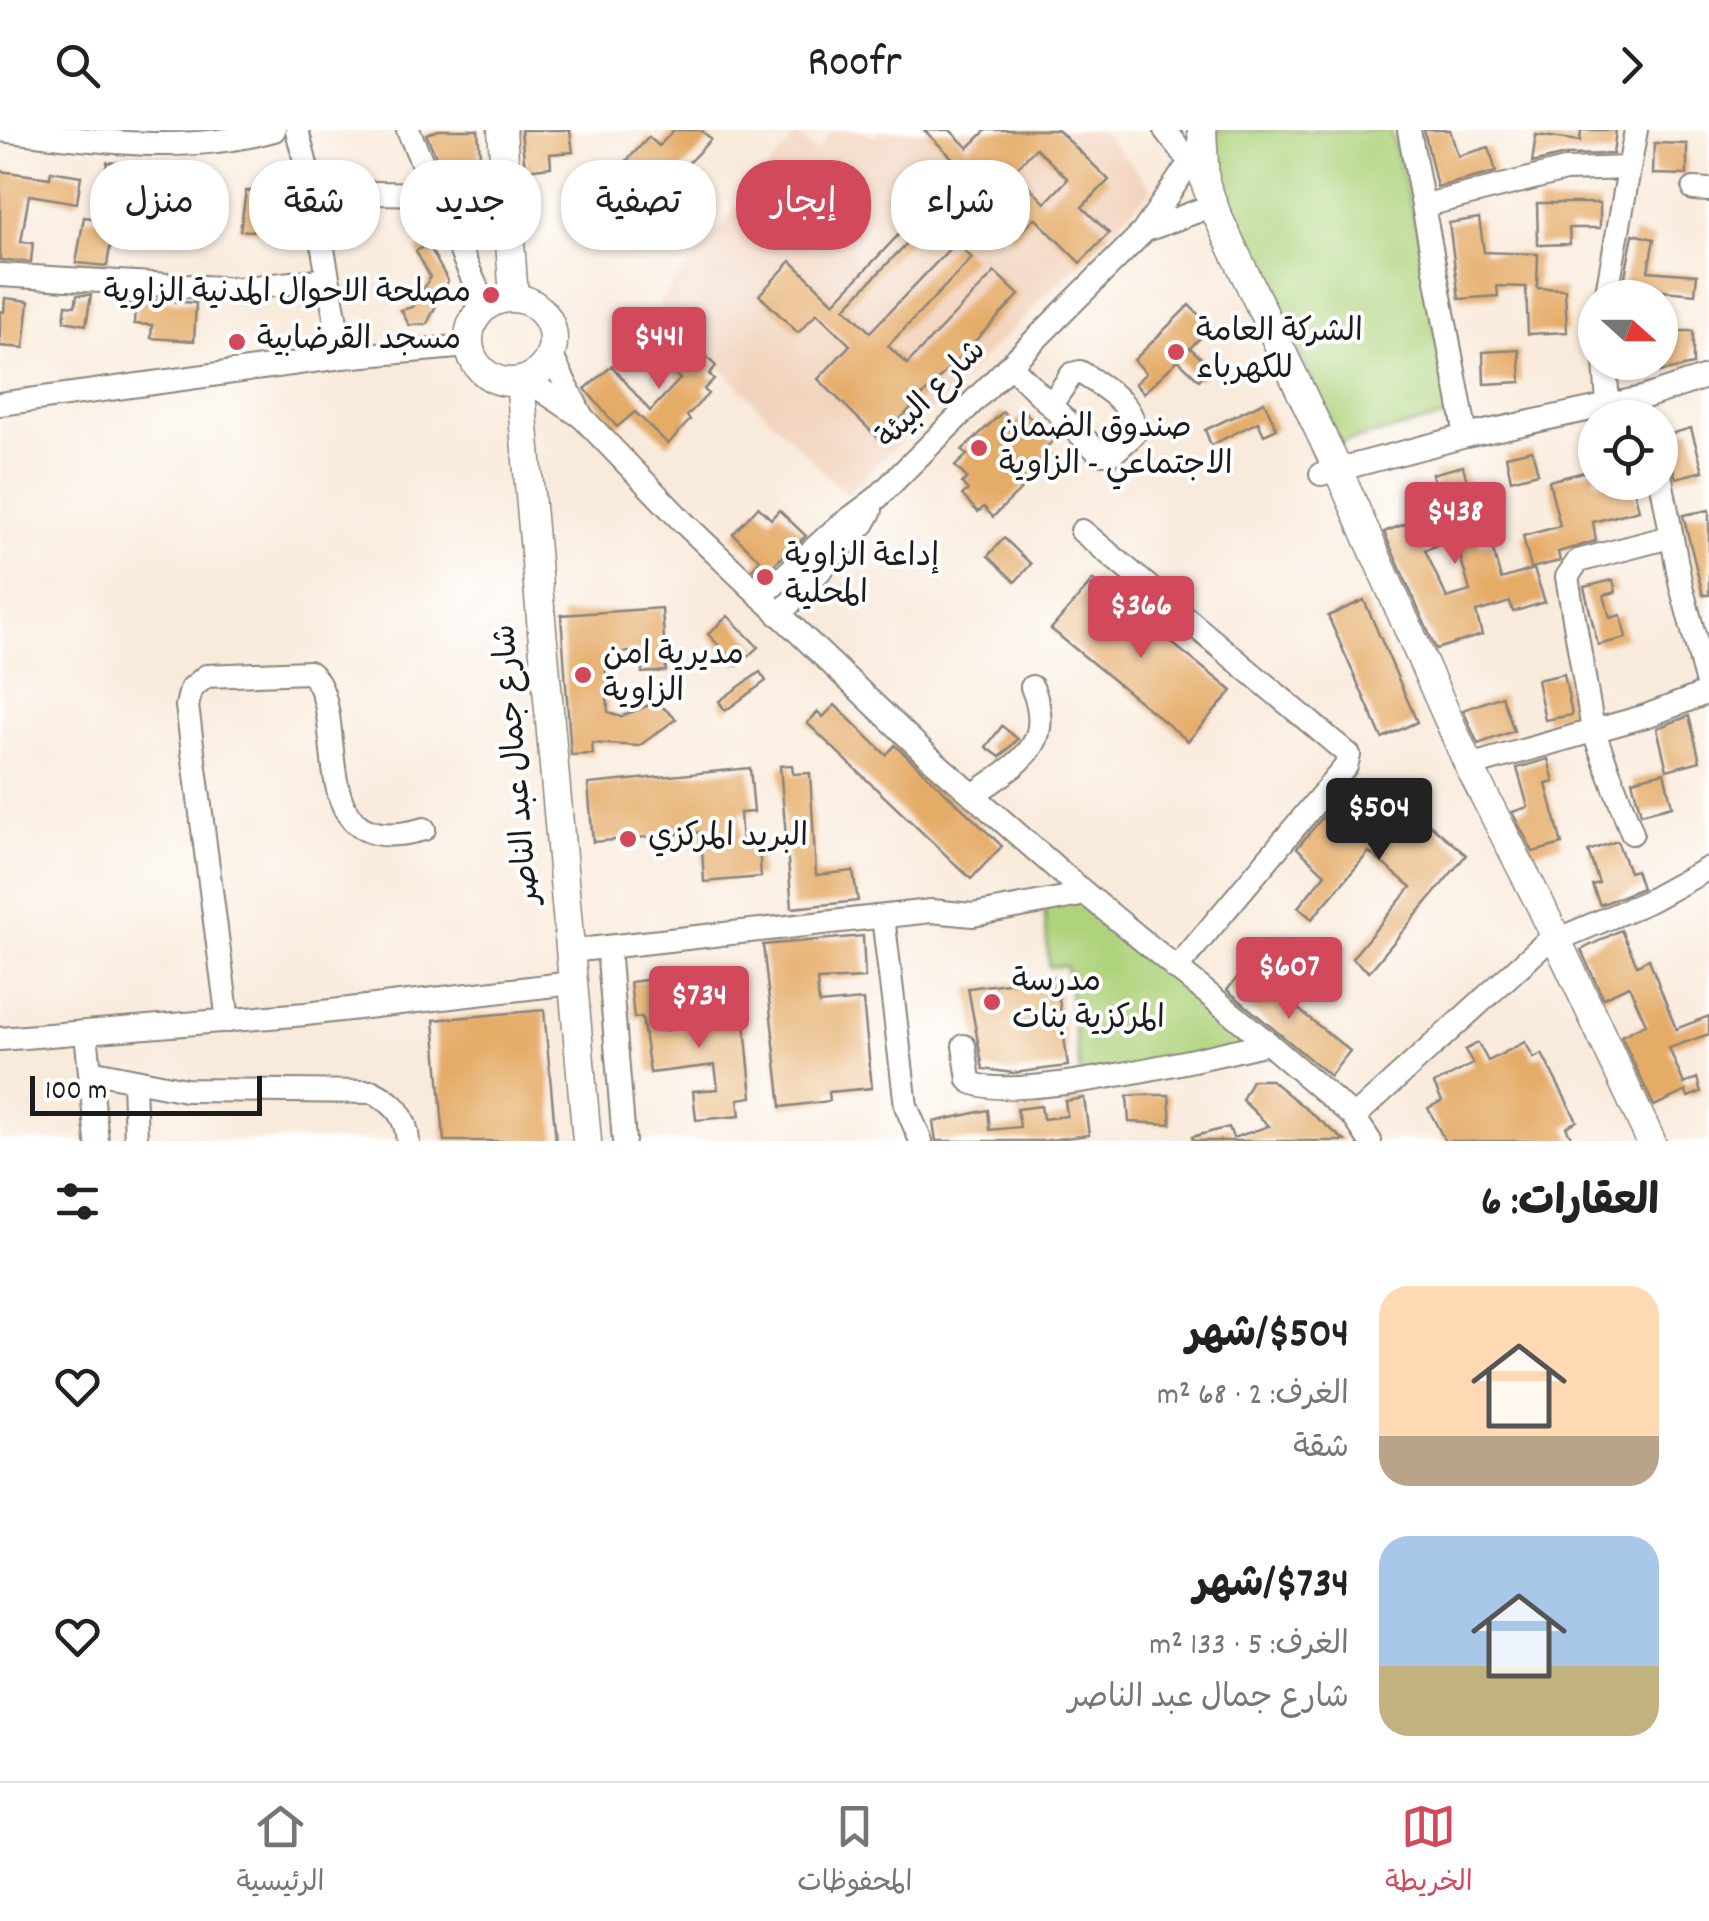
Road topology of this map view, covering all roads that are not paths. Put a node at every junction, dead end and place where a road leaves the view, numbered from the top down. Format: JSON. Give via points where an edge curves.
{"nodes":[{"id":1,"x":0,"y":130,"type":"edge"},
{"id":2,"x":274,"y":130,"type":"edge"},
{"id":3,"x":297,"y":130,"type":"edge"},
{"id":4,"x":408,"y":130,"type":"edge"},
{"id":5,"x":502,"y":130,"type":"edge"},
{"id":6,"x":1165,"y":130,"type":"edge"},
{"id":7,"x":1202,"y":130,"type":"edge"},
{"id":8,"x":1409,"y":130,"type":"edge"},
{"id":9,"x":1636,"y":130,"type":"edge"},
{"id":10,"x":1187,"y":151,"type":"edge"},
{"id":11,"x":305,"y":160,"type":"edge"},
{"id":12,"x":421,"y":160,"type":"edge"},
{"id":13,"x":1629,"y":168,"type":"junction"},
{"id":14,"x":1426,"y":205,"type":"junction"},
{"id":15,"x":1198,"y":212,"type":"junction"},
{"id":16,"x":1143,"y":232,"type":"junction"},
{"id":17,"x":323,"y":250,"type":"edge"},
{"id":18,"x":460,"y":250,"type":"edge"},
{"id":19,"x":0,"y":276,"type":"edge"},
{"id":20,"x":328,"y":279,"type":"junction"},
{"id":21,"x":1609,"y":280,"type":"edge"},
{"id":22,"x":514,"y":298,"type":"junction"},
{"id":23,"x":485,"y":307,"type":"junction"},
{"id":24,"x":469,"y":346,"type":"junction"},
{"id":25,"x":550,"y":353,"type":"junction"},
{"id":26,"x":342,"y":356,"type":"junction"},
{"id":27,"x":1010,"y":366,"type":"junction"},
{"id":28,"x":516,"y":380,"type":"junction"},
{"id":29,"x":1707,"y":384,"type":"edge"},
{"id":30,"x":1665,"y":400,"type":"edge"},
{"id":31,"x":1052,"y":403,"type":"dead end"},
{"id":32,"x":0,"y":404,"type":"edge"},
{"id":33,"x":1578,"y":411,"type":"edge"},
{"id":34,"x":582,"y":417,"type":"junction"},
{"id":35,"x":1466,"y":436,"type":"junction"},
{"id":36,"x":1330,"y":472,"type":"junction"},
{"id":37,"x":878,"y":498,"type":"junction"},
{"id":38,"x":1664,"y":500,"type":"edge"},
{"id":39,"x":1082,"y":531,"type":"dead end"},
{"id":40,"x":1670,"y":537,"type":"junction"},
{"id":41,"x":761,"y":597,"type":"junction"},
{"id":42,"x":779,"y":615,"type":"junction"},
{"id":43,"x":1032,"y":687,"type":"dead end"},
{"id":44,"x":1709,"y":692,"type":"edge"},
{"id":45,"x":1593,"y":730,"type":"junction"},
{"id":46,"x":1469,"y":766,"type":"junction"},
{"id":47,"x":973,"y":796,"type":"junction"},
{"id":48,"x":424,"y":829,"type":"dead end"},
{"id":49,"x":1632,"y":834,"type":"dead end"},
{"id":50,"x":1709,"y":868,"type":"edge"},
{"id":51,"x":1086,"y":894,"type":"junction"},
{"id":52,"x":882,"y":916,"type":"junction"},
{"id":53,"x":1549,"y":943,"type":"junction"},
{"id":54,"x":608,"y":947,"type":"junction"},
{"id":55,"x":570,"y":951,"type":"junction"},
{"id":56,"x":1176,"y":970,"type":"junction"},
{"id":57,"x":565,"y":984,"type":"junction"},
{"id":58,"x":228,"y":1020,"type":"junction"},
{"id":59,"x":86,"y":1033,"type":"junction"},
{"id":60,"x":0,"y":1039,"type":"edge"},
{"id":61,"x":1268,"y":1043,"type":"junction"},
{"id":62,"x":964,"y":1046,"type":"dead end"},
{"id":63,"x":90,"y":1071,"type":"junction"},
{"id":64,"x":134,"y":1081,"type":"junction"},
{"id":65,"x":1354,"y":1118,"type":"junction"},
{"id":66,"x":97,"y":1141,"type":"edge"},
{"id":67,"x":136,"y":1141,"type":"edge"},
{"id":68,"x":408,"y":1141,"type":"edge"},
{"id":69,"x":573,"y":1141,"type":"edge"},
{"id":70,"x":587,"y":1141,"type":"edge"},
{"id":71,"x":624,"y":1141,"type":"edge"},
{"id":72,"x":921,"y":1141,"type":"edge"},
{"id":73,"x":1370,"y":1141,"type":"edge"},
{"id":74,"x":1635,"y":1141,"type":"edge"},
{"id":75,"x":1650,"y":1141,"type":"edge"}],
"edges":[{"from":1,"to":2,"type":"street","via":[[188,144]]},
{"from":3,"to":11,"type":"street"},
{"from":4,"to":12,"type":"street"},
{"from":5,"to":22,"type":"main road"},
{"from":6,"to":10,"type":"street"},
{"from":7,"to":36,"type":"main road","via":[[1212,204]]},
{"from":8,"to":14,"type":"street"},
{"from":9,"to":13,"type":"street"},
{"from":10,"to":15,"type":"main road"},
{"from":10,"to":16,"type":"street","name":"شارع البيئة"},
{"from":13,"to":14,"type":"street","via":[[1565,170]]},
{"from":13,"to":21,"type":"street"},
{"from":14,"to":35,"type":"street"},
{"from":15,"to":16,"type":"street","name":"شارع البيئة"},
{"from":15,"to":36,"type":"main road"},
{"from":16,"to":27,"type":"street","name":"شارع البيئة"},
{"from":17,"to":20,"type":"street"},
{"from":18,"to":23,"type":"street"},
{"from":19,"to":20,"type":"street","via":[[237,289]]},
{"from":20,"to":26,"type":"street"},
{"from":22,"to":23,"type":"main road"},
{"from":22,"to":25,"type":"main road","via":[[546,317]]},
{"from":23,"to":24,"type":"main road","via":[[472,325]]},
{"from":24,"to":26,"type":"street"},
{"from":24,"to":28,"type":"main road","via":[[477,365]]},
{"from":25,"to":28,"type":"main road","via":[[541,369]]},
{"from":25,"to":34,"type":"street"},
{"from":26,"to":32,"type":"street"},
{"from":27,"to":31,"type":"street"},
{"from":27,"to":37,"type":"street","name":"شارع البيئة"},
{"from":28,"to":34,"type":"street"},
{"from":28,"to":55,"type":"main road","name":"شارع جمال عبد الناصر"},
{"from":28,"to":57,"type":"main road","name":"شارع جمال عبد الناصر"},
{"from":29,"to":30,"type":"street"},
{"from":33,"to":35,"type":"street"},
{"from":34,"to":41,"type":"street"},
{"from":35,"to":36,"type":"street"},
{"from":36,"to":46,"type":"main road"},
{"from":36,"to":53,"type":"main road"},
{"from":37,"to":41,"type":"street","name":"شارع البيئة"},
{"from":37,"to":42,"type":"street","via":[[864,524]]},
{"from":38,"to":40,"type":"street"},
{"from":39,"to":56,"type":"street","via":[[1348,755],[1346,766]]},
{"from":40,"to":44,"type":"street"},
{"from":40,"to":45,"type":"street","via":[[1570,567],[1566,585]]},
{"from":41,"to":42,"type":"street"},
{"from":42,"to":47,"type":"street"},
{"from":43,"to":47,"type":"street","via":[[1044,715],[1039,738]]},
{"from":44,"to":45,"type":"street"},
{"from":45,"to":46,"type":"street"},
{"from":45,"to":49,"type":"street"},
{"from":46,"to":53,"type":"main road"},
{"from":47,"to":51,"type":"street"},
{"from":48,"to":58,"type":"street","via":[[378,834],[357,821],[331,772],[328,697],[309,672],[206,676],[197,682],[187,706]]},
{"from":50,"to":53,"type":"street"},
{"from":51,"to":52,"type":"street","via":[[972,915]]},
{"from":51,"to":56,"type":"street"},
{"from":52,"to":54,"type":"street"},
{"from":52,"to":72,"type":"street","via":[[906,1106]]},
{"from":53,"to":65,"type":"street"},
{"from":53,"to":74,"type":"main road"},
{"from":53,"to":75,"type":"main road"},
{"from":54,"to":55,"type":"street"},
{"from":54,"to":71,"type":"street"},
{"from":55,"to":57,"type":"main road","name":"شارع جمال عبد الناصر"},
{"from":56,"to":61,"type":"street"},
{"from":57,"to":58,"type":"street"},
{"from":57,"to":69,"type":"main road","name":"شارع جمال عبد الناصر"},
{"from":57,"to":70,"type":"main road","name":"شارع جمال عبد الناصر"},
{"from":58,"to":59,"type":"street"},
{"from":59,"to":60,"type":"street"},
{"from":59,"to":63,"type":"street"},
{"from":61,"to":62,"type":"street","via":[[1081,1081],[986,1090],[969,1080]]},
{"from":61,"to":65,"type":"street"},
{"from":63,"to":64,"type":"street"},
{"from":63,"to":66,"type":"street"},
{"from":64,"to":67,"type":"street"},
{"from":64,"to":68,"type":"street","via":[[186,1090],[373,1092],[394,1103]]},
{"from":65,"to":73,"type":"street"}]}
